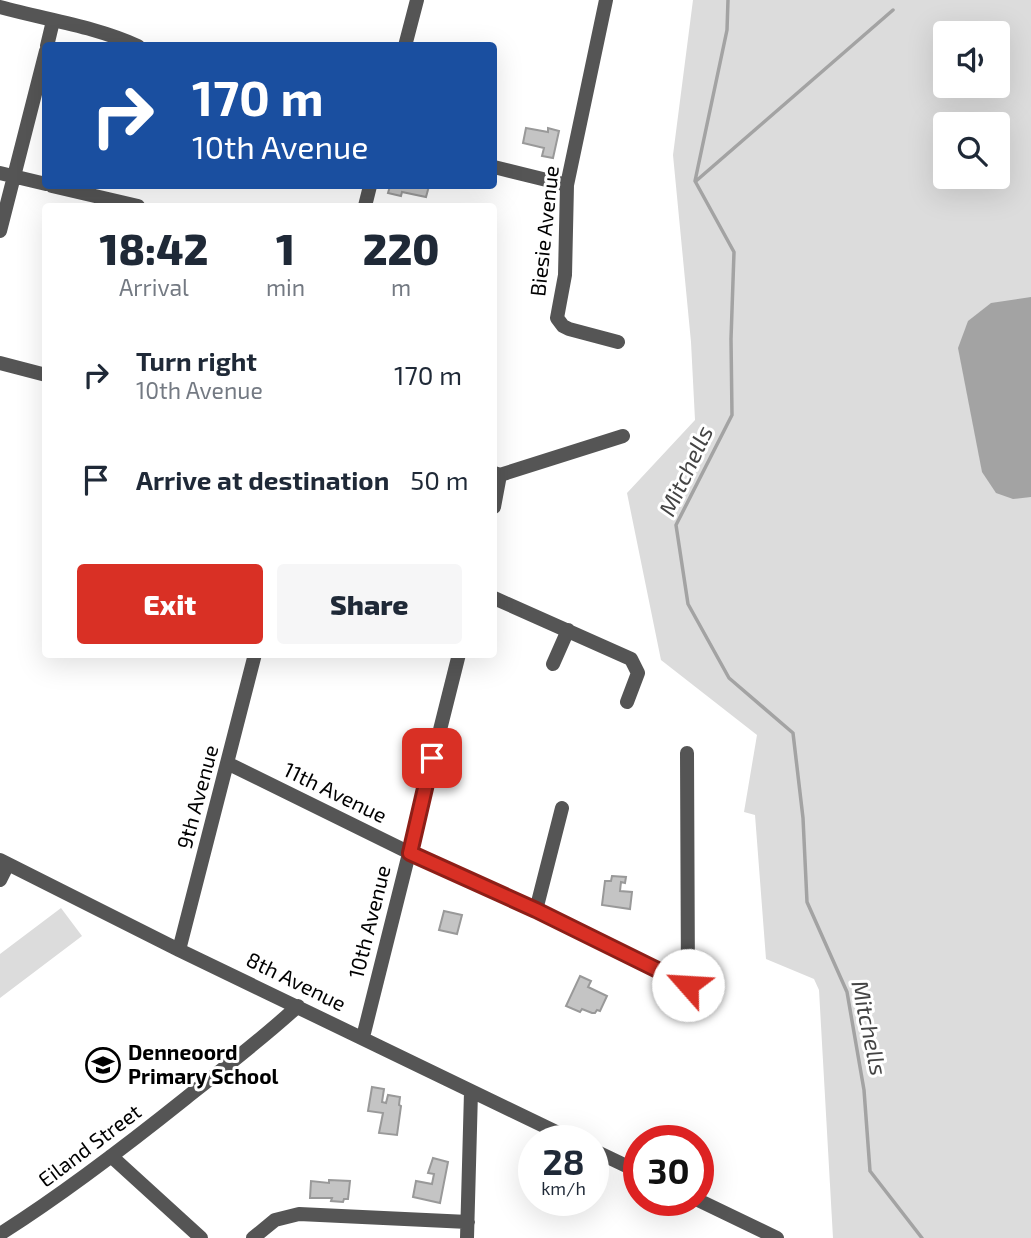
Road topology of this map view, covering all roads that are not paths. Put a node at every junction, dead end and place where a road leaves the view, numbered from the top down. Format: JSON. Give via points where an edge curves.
{"nodes":[{"id":1,"x":417,"y":0,"type":"edge"},
{"id":2,"x":606,"y":0,"type":"edge"},
{"id":3,"x":0,"y":7,"type":"edge"},
{"id":4,"x":53,"y":22,"type":"junction"},
{"id":5,"x":48,"y":42,"type":"edge"},
{"id":6,"x":128,"y":42,"type":"edge"},
{"id":7,"x":406,"y":42,"type":"edge"},
{"id":8,"x":42,"y":64,"type":"edge"},
{"id":9,"x":497,"y":168,"type":"edge"},
{"id":10,"x":7,"y":174,"type":"edge"},
{"id":11,"x":42,"y":183,"type":"edge"},
{"id":12,"x":566,"y":185,"type":"junction"},
{"id":13,"x":65,"y":189,"type":"edge"},
{"id":14,"x":125,"y":203,"type":"edge"},
{"id":15,"x":0,"y":230,"type":"edge"},
{"id":16,"x":618,"y":342,"type":"dead end"},
{"id":17,"x":0,"y":363,"type":"edge"},
{"id":18,"x":42,"y":374,"type":"edge"},
{"id":19,"x":623,"y":436,"type":"dead end"},
{"id":20,"x":497,"y":474,"type":"edge"},
{"id":21,"x":497,"y":599,"type":"edge"},
{"id":22,"x":568,"y":630,"type":"junction"},
{"id":23,"x":255,"y":658,"type":"edge"},
{"id":24,"x":458,"y":658,"type":"edge"},
{"id":25,"x":553,"y":664,"type":"dead end"},
{"id":26,"x":627,"y":702,"type":"dead end"},
{"id":27,"x":687,"y":753,"type":"dead end"},
{"id":28,"x":229,"y":764,"type":"junction"},
{"id":29,"x":562,"y":808,"type":"dead end"},
{"id":30,"x":410,"y":853,"type":"junction"},
{"id":31,"x":4,"y":862,"type":"edge"},
{"id":32,"x":0,"y":880,"type":"edge"},
{"id":33,"x":536,"y":910,"type":"junction"},
{"id":34,"x":179,"y":950,"type":"junction"},
{"id":35,"x":298,"y":1006,"type":"junction"},
{"id":36,"x":363,"y":1037,"type":"junction"},
{"id":37,"x":471,"y":1091,"type":"junction"},
{"id":38,"x":542,"y":1125,"type":"edge"},
{"id":39,"x":111,"y":1156,"type":"junction"},
{"id":40,"x":714,"y":1208,"type":"edge"},
{"id":41,"x":467,"y":1222,"type":"junction"},
{"id":42,"x":0,"y":1234,"type":"edge"},
{"id":43,"x":201,"y":1238,"type":"edge"},
{"id":44,"x":253,"y":1238,"type":"edge"},
{"id":45,"x":467,"y":1238,"type":"edge"},
{"id":46,"x":777,"y":1238,"type":"edge"}],
"edges":[{"from":1,"to":7,"type":"street"},
{"from":2,"to":12,"type":"street","name":"Biesie Avenue"},
{"from":3,"to":4,"type":"street"},
{"from":4,"to":5,"type":"street"},
{"from":4,"to":6,"type":"street","via":[[100,30]]},
{"from":8,"to":10,"type":"street"},
{"from":9,"to":12,"type":"street"},
{"from":10,"to":11,"type":"street"},
{"from":10,"to":15,"type":"street"},
{"from":12,"to":16,"type":"street","name":"Biesie Avenue","via":[[565,275],[558,321],[569,330]]},
{"from":13,"to":14,"type":"street"},
{"from":17,"to":18,"type":"street"},
{"from":19,"to":20,"type":"street"},
{"from":21,"to":22,"type":"street"},
{"from":22,"to":25,"type":"street"},
{"from":22,"to":26,"type":"street","via":[[631,659],[638,673]]},
{"from":23,"to":28,"type":"street","name":"9th Avenue"},
{"from":24,"to":30,"type":"street","name":"10th Avenue"},
{"from":27,"to":33,"type":"street","name":"11th Avenue","via":[[688,985]]},
{"from":28,"to":30,"type":"street","name":"11th Avenue"},
{"from":28,"to":34,"type":"street","name":"9th Avenue"},
{"from":29,"to":33,"type":"street"},
{"from":30,"to":33,"type":"street","name":"11th Avenue"},
{"from":30,"to":36,"type":"street","name":"10th Avenue"},
{"from":31,"to":32,"type":"street"},
{"from":31,"to":34,"type":"street","name":"8th Avenue"},
{"from":34,"to":35,"type":"street","name":"8th Avenue"},
{"from":35,"to":36,"type":"street","name":"8th Avenue"},
{"from":35,"to":39,"type":"street","name":"Eiland Street"},
{"from":36,"to":37,"type":"street","name":"8th Avenue"},
{"from":37,"to":38,"type":"street","name":"8th Avenue"},
{"from":37,"to":41,"type":"street"},
{"from":39,"to":42,"type":"street","name":"Eiland Street"},
{"from":39,"to":43,"type":"street"},
{"from":40,"to":46,"type":"street"},
{"from":41,"to":44,"type":"street","via":[[299,1214],[279,1218]]},
{"from":41,"to":45,"type":"street"}]}
